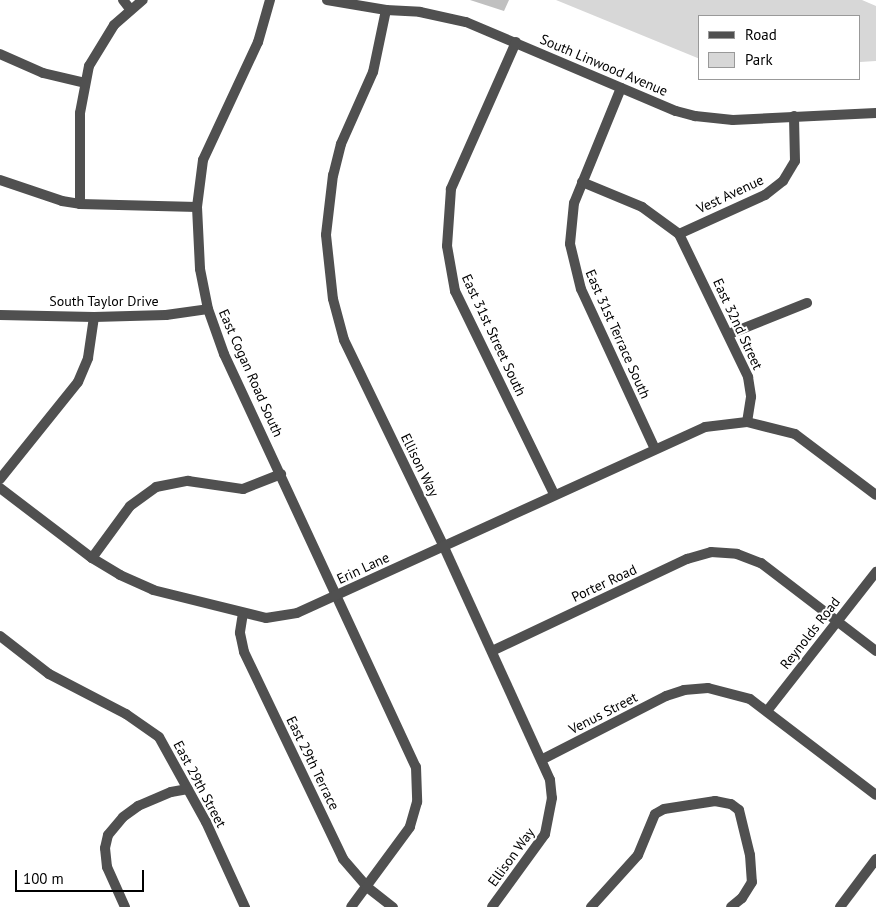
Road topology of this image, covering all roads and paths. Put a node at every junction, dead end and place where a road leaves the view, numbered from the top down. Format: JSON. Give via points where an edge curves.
{"nodes":[{"id":1,"x":123,"y":0,"type":"edge"},
{"id":2,"x":142,"y":0,"type":"edge"},
{"id":3,"x":270,"y":0,"type":"edge"},
{"id":4,"x":327,"y":0,"type":"edge"},
{"id":5,"x":130,"y":8,"type":"junction"},
{"id":6,"x":386,"y":10,"type":"junction"},
{"id":7,"x":516,"y":42,"type":"junction"},
{"id":8,"x":0,"y":54,"type":"edge"},
{"id":9,"x":85,"y":83,"type":"junction"},
{"id":10,"x":621,"y":88,"type":"junction"},
{"id":11,"x":876,"y":113,"type":"edge"},
{"id":12,"x":794,"y":116,"type":"junction"},
{"id":13,"x":0,"y":180,"type":"edge"},
{"id":14,"x":582,"y":182,"type":"junction"},
{"id":15,"x":80,"y":204,"type":"junction"},
{"id":16,"x":197,"y":207,"type":"junction"},
{"id":17,"x":679,"y":234,"type":"junction"},
{"id":18,"x":807,"y":303,"type":"dead end"},
{"id":19,"x":208,"y":309,"type":"junction"},
{"id":20,"x":0,"y":315,"type":"edge"},
{"id":21,"x":94,"y":317,"type":"junction"},
{"id":22,"x":729,"y":334,"type":"junction"},
{"id":23,"x":748,"y":422,"type":"junction"},
{"id":24,"x":654,"y":447,"type":"junction"},
{"id":25,"x":281,"y":474,"type":"junction"},
{"id":26,"x":0,"y":479,"type":"edge"},
{"id":27,"x":0,"y":488,"type":"edge"},
{"id":28,"x":554,"y":494,"type":"junction"},
{"id":29,"x":876,"y":494,"type":"edge"},
{"id":30,"x":443,"y":545,"type":"junction"},
{"id":31,"x":92,"y":558,"type":"junction"},
{"id":32,"x":876,"y":572,"type":"edge"},
{"id":33,"x":338,"y":595,"type":"junction"},
{"id":34,"x":244,"y":613,"type":"junction"},
{"id":35,"x":836,"y":620,"type":"junction"},
{"id":36,"x":0,"y":636,"type":"edge"},
{"id":37,"x":492,"y":651,"type":"junction"},
{"id":38,"x":876,"y":651,"type":"edge"},
{"id":39,"x":767,"y":711,"type":"junction"},
{"id":40,"x":543,"y":759,"type":"junction"},
{"id":41,"x":188,"y":788,"type":"junction"},
{"id":42,"x":876,"y":795,"type":"edge"},
{"id":43,"x":876,"y":859,"type":"edge"},
{"id":44,"x":367,"y":886,"type":"junction"},
{"id":45,"x":125,"y":907,"type":"edge"},
{"id":46,"x":245,"y":907,"type":"edge"},
{"id":47,"x":351,"y":907,"type":"edge"},
{"id":48,"x":394,"y":907,"type":"edge"},
{"id":49,"x":492,"y":907,"type":"edge"},
{"id":50,"x":591,"y":907,"type":"edge"},
{"id":51,"x":731,"y":907,"type":"edge"},
{"id":52,"x":840,"y":907,"type":"edge"}],
"edges":[{"from":1,"to":5,"type":"street"},
{"from":2,"to":5,"type":"street"},
{"from":3,"to":16,"type":"street","name":"East Cogan Road South","via":[[258,42],[203,160]]},
{"from":4,"to":6,"type":"street","name":"South Linwood Avenue"},
{"from":5,"to":9,"type":"street","via":[[100,45]]},
{"from":6,"to":7,"type":"street","name":"South Linwood Avenue","via":[[444,16]]},
{"from":6,"to":30,"type":"street","name":"Ellison Way","via":[[373,72],[341,144],[333,175],[326,235],[333,299],[344,340]]},
{"from":7,"to":10,"type":"street","name":"South Linwood Avenue"},
{"from":7,"to":28,"type":"street","name":"East 31st Street South","via":[[451,189],[446,246],[456,291]]},
{"from":8,"to":9,"type":"street","via":[[43,73]]},
{"from":9,"to":15,"type":"street","via":[[80,113]]},
{"from":10,"to":12,"type":"street","name":"South Linwood Avenue","via":[[676,111],[713,119]]},
{"from":10,"to":14,"type":"street","name":"East 31st Terrace South"},
{"from":11,"to":12,"type":"street","name":"South Linwood Avenue"},
{"from":12,"to":17,"type":"street","name":"Vest Avenue","via":[[795,161],[783,181],[765,195]]},
{"from":13,"to":15,"type":"street"},
{"from":14,"to":17,"type":"street","name":"East 32nd Street","via":[[642,207]]},
{"from":14,"to":24,"type":"street","name":"East 31st Terrace South","via":[[570,224],[575,270]]},
{"from":15,"to":16,"type":"street"},
{"from":16,"to":19,"type":"street","name":"East Cogan Road South","via":[[200,269]]},
{"from":17,"to":22,"type":"street","name":"East 32nd Street"},
{"from":18,"to":22,"type":"street"},
{"from":19,"to":21,"type":"street","name":"South Taylor Drive","via":[[166,315]]},
{"from":19,"to":25,"type":"street","name":"East Cogan Road South","via":[[224,354]]},
{"from":20,"to":21,"type":"street","name":"South Taylor Drive"},
{"from":21,"to":26,"type":"street","via":[[88,358],[78,382]]},
{"from":22,"to":23,"type":"street","name":"East 32nd Street","via":[[750,386]]},
{"from":23,"to":24,"type":"street","name":"Erin Lane","via":[[705,427]]},
{"from":23,"to":29,"type":"street","via":[[781,429],[804,439]]},
{"from":24,"to":28,"type":"street","name":"Erin Lane"},
{"from":25,"to":31,"type":"street","via":[[243,489],[188,481],[156,487],[130,506]]},
{"from":25,"to":33,"type":"street","name":"East Cogan Road South"},
{"from":27,"to":31,"type":"street","name":"Erin Lane"},
{"from":28,"to":30,"type":"street","name":"Erin Lane"},
{"from":30,"to":33,"type":"street","name":"Erin Lane"},
{"from":30,"to":37,"type":"street","name":"Ellison Way"},
{"from":31,"to":34,"type":"street","name":"Erin Lane","via":[[153,590]]},
{"from":32,"to":35,"type":"street","name":"Reynolds Road"},
{"from":33,"to":34,"type":"street","name":"Erin Lane","via":[[284,617],[266,618]]},
{"from":33,"to":44,"type":"street","name":"East Cogan Road South","via":[[416,767],[417,802],[410,827]]},
{"from":34,"to":44,"type":"street","name":"East 29th Terrace","via":[[240,633],[244,652],[343,859]]},
{"from":35,"to":37,"type":"street","name":"Porter Road","via":[[762,563],[730,553],[712,552],[686,559]]},
{"from":35,"to":38,"type":"street"},
{"from":35,"to":39,"type":"street","name":"Reynolds Road"},
{"from":36,"to":41,"type":"street","name":"East 29th Street","via":[[49,674],[126,714],[154,733]]},
{"from":37,"to":40,"type":"street","name":"Ellison Way"},
{"from":39,"to":40,"type":"street","name":"Venus Street","via":[[750,699],[728,690],[708,688],[676,692]]},
{"from":39,"to":42,"type":"street"},
{"from":40,"to":49,"type":"street","name":"Ellison Way","via":[[552,798],[545,834]]},
{"from":41,"to":45,"type":"street","via":[[138,806],[123,817],[108,835],[105,859]]},
{"from":41,"to":46,"type":"street","name":"East 29th Street"},
{"from":43,"to":52,"type":"street"},
{"from":44,"to":47,"type":"street","name":"East Cogan Road South"},
{"from":44,"to":48,"type":"street","name":"East 29th Terrace"},
{"from":50,"to":51,"type":"street","via":[[638,855],[655,814],[664,809],[715,801],[731,804],[739,810],[750,855],[752,882],[742,898]]}]}
